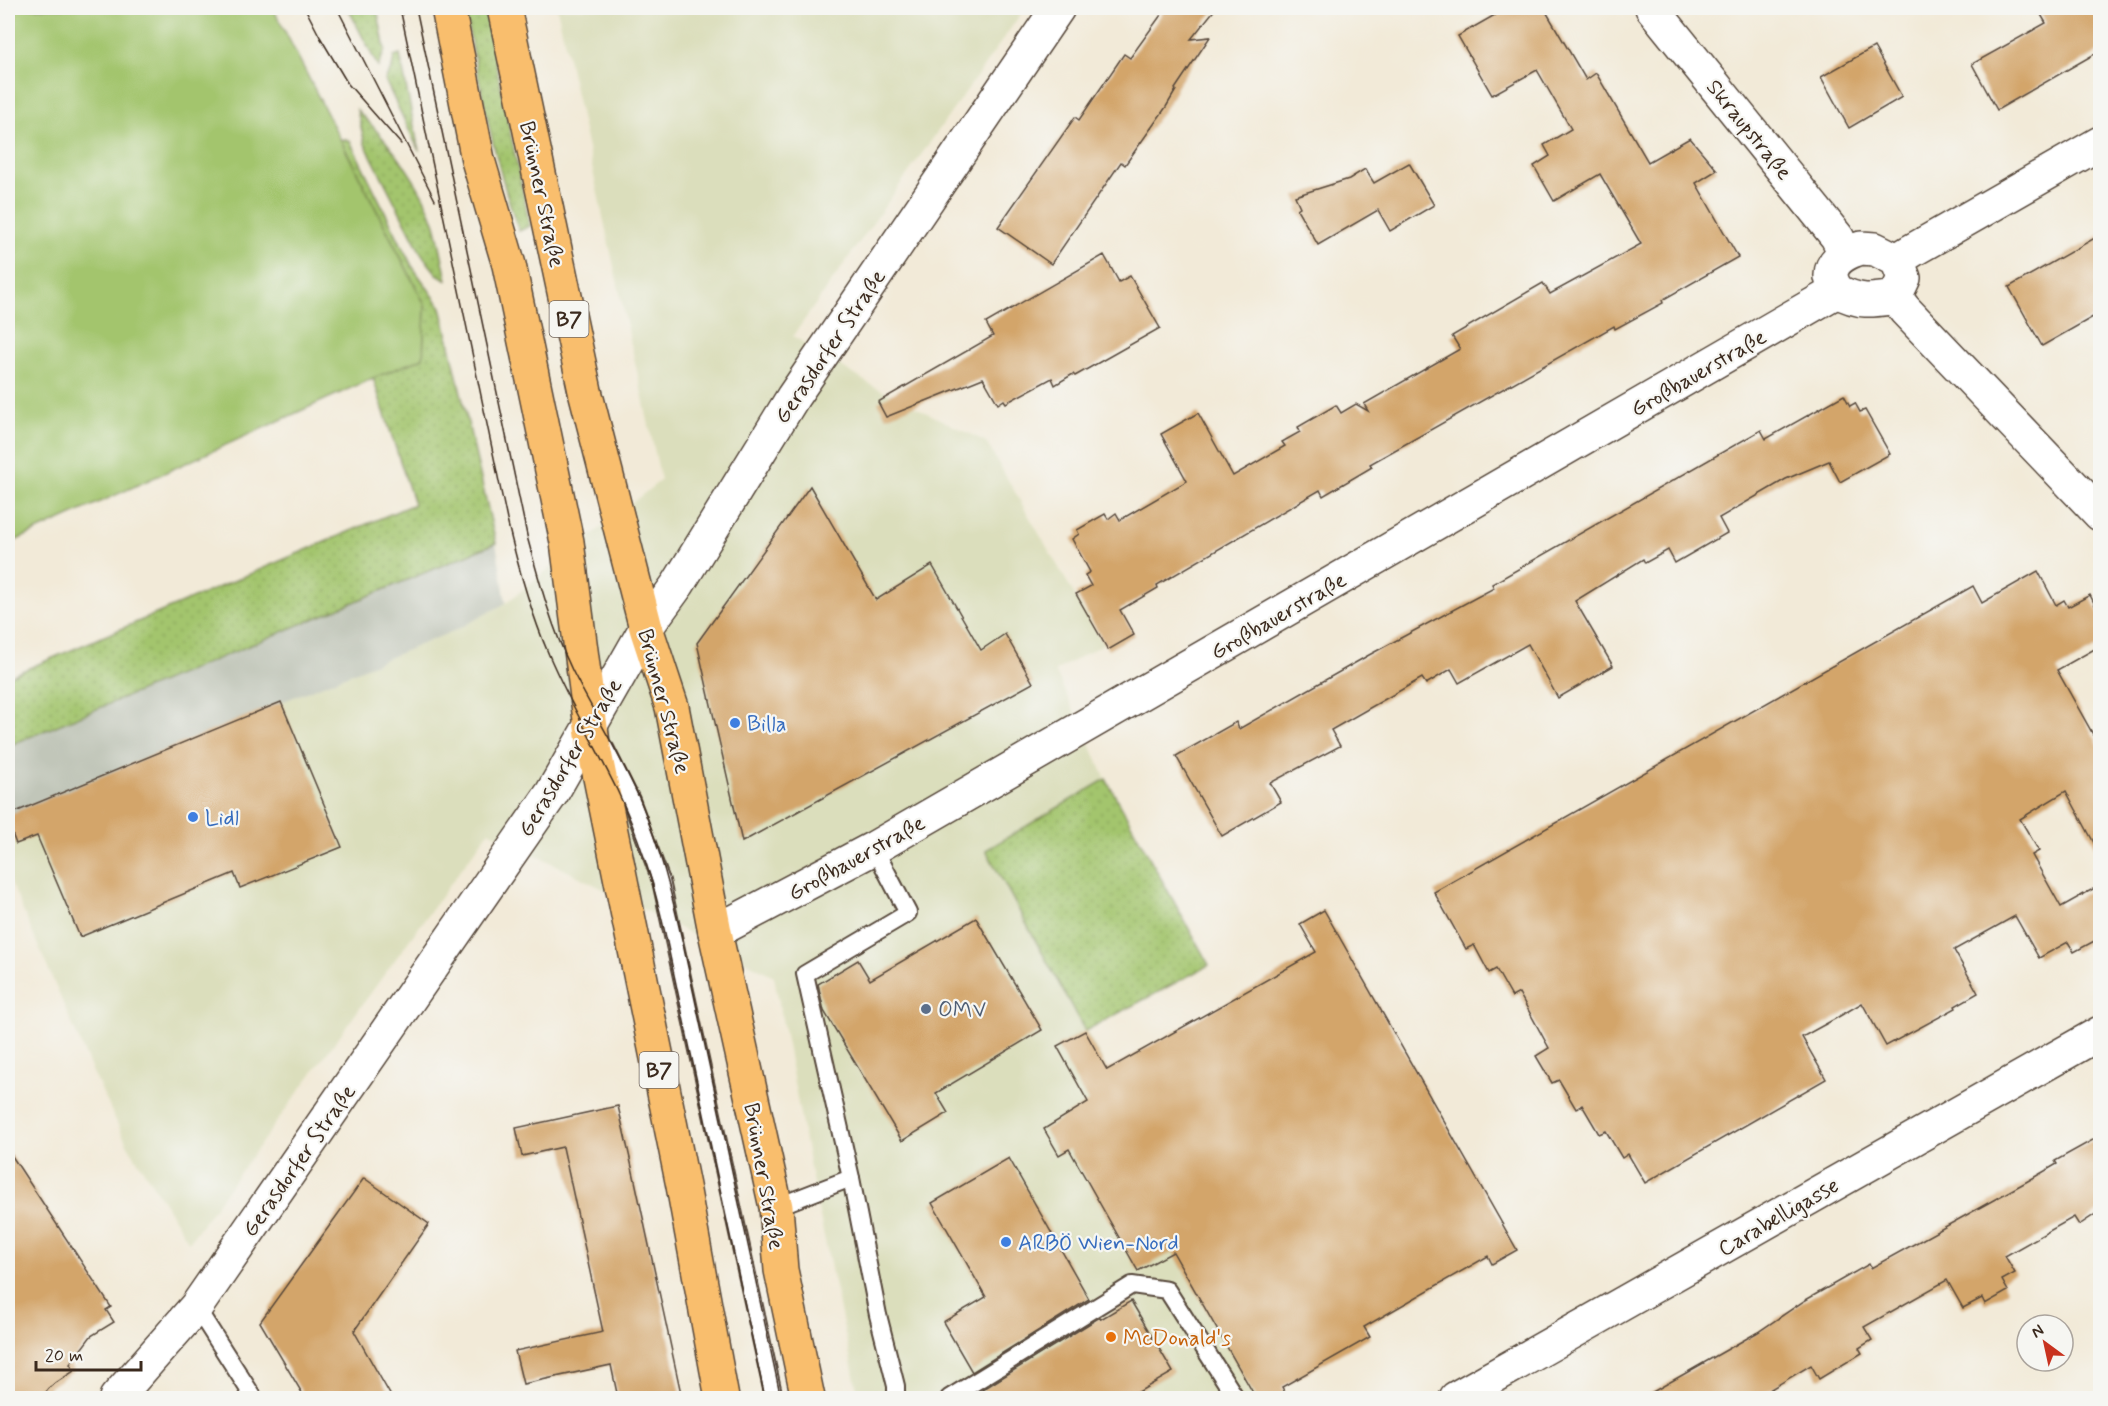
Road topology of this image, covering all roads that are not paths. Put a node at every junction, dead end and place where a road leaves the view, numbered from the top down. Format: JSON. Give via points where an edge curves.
{"nodes":[{"id":1,"x":447,"y":8,"type":"edge"},
{"id":2,"x":504,"y":8,"type":"edge"},
{"id":3,"x":1058,"y":8,"type":"edge"},
{"id":4,"x":1652,"y":8,"type":"edge"},
{"id":5,"x":2100,"y":143,"type":"edge"},
{"id":6,"x":1845,"y":253,"type":"junction"},
{"id":7,"x":1898,"y":260,"type":"junction"},
{"id":8,"x":1837,"y":291,"type":"junction"},
{"id":9,"x":1895,"y":297,"type":"junction"},
{"id":10,"x":2100,"y":514,"type":"edge"},
{"id":11,"x":646,"y":628,"type":"junction"},
{"id":12,"x":590,"y":726,"type":"junction"},
{"id":13,"x":874,"y":848,"type":"junction"},
{"id":14,"x":715,"y":932,"type":"junction"},
{"id":15,"x":2100,"y":1033,"type":"edge"},
{"id":16,"x":850,"y":1178,"type":"junction"},
{"id":17,"x":776,"y":1207,"type":"junction"},
{"id":18,"x":196,"y":1307,"type":"junction"},
{"id":19,"x":1233,"y":1395,"type":"dead end"},
{"id":20,"x":116,"y":1398,"type":"edge"},
{"id":21,"x":254,"y":1398,"type":"edge"},
{"id":22,"x":722,"y":1398,"type":"edge"},
{"id":23,"x":774,"y":1398,"type":"edge"},
{"id":24,"x":808,"y":1398,"type":"edge"},
{"id":25,"x":896,"y":1398,"type":"edge"},
{"id":26,"x":950,"y":1398,"type":"edge"},
{"id":27,"x":1456,"y":1398,"type":"edge"}],
"edges":[{"from":1,"to":12,"type":"main road","number":"B7","via":[[478,160],[509,265],[567,542]]},
{"from":2,"to":11,"type":"main road","name":"Brünner Straße","number":"B7","via":[[585,391]]},
{"from":3,"to":11,"type":"street","name":"Gerasdorfer Straße","via":[[793,397],[678,584]]},
{"from":4,"to":6,"type":"street","name":"Skraupstraße","via":[[1837,237]]},
{"from":5,"to":7,"type":"street"},
{"from":6,"to":7,"type":"street","via":[[1875,249]]},
{"from":6,"to":8,"type":"street","via":[[1833,267],[1831,278]]},
{"from":7,"to":9,"type":"street","via":[[1904,278]]},
{"from":8,"to":9,"type":"street","via":[[1852,300],[1871,302]]},
{"from":8,"to":13,"type":"street","name":"Großbauerstraße"},
{"from":9,"to":10,"type":"street"},
{"from":11,"to":12,"type":"street","name":"Gerasdorfer Straße"},
{"from":11,"to":14,"type":"main road","name":"Brünner Straße","number":"B7","via":[[672,707]]},
{"from":12,"to":18,"type":"street","name":"Gerasdorfer Straße","via":[[552,794]]},
{"from":12,"to":22,"type":"main road","number":"B7"},
{"from":12,"to":23,"type":"lane","via":[[632,800],[661,881]]},
{"from":13,"to":14,"type":"street","name":"Großbauerstraße"},
{"from":13,"to":16,"type":"lane","via":[[908,913],[805,974]]},
{"from":14,"to":17,"type":"main road","name":"Brünner Straße","number":"B7"},
{"from":15,"to":27,"type":"street","name":"Carabelligasse"},
{"from":16,"to":17,"type":"lane"},
{"from":16,"to":25,"type":"lane"},
{"from":17,"to":24,"type":"main road","name":"Brünner Straße","number":"B7","via":[[781,1270]]},
{"from":18,"to":20,"type":"street","name":"Gerasdorfer Straße"},
{"from":18,"to":21,"type":"lane"},
{"from":19,"to":26,"type":"lane","via":[[1167,1290],[1132,1285]]}]}
